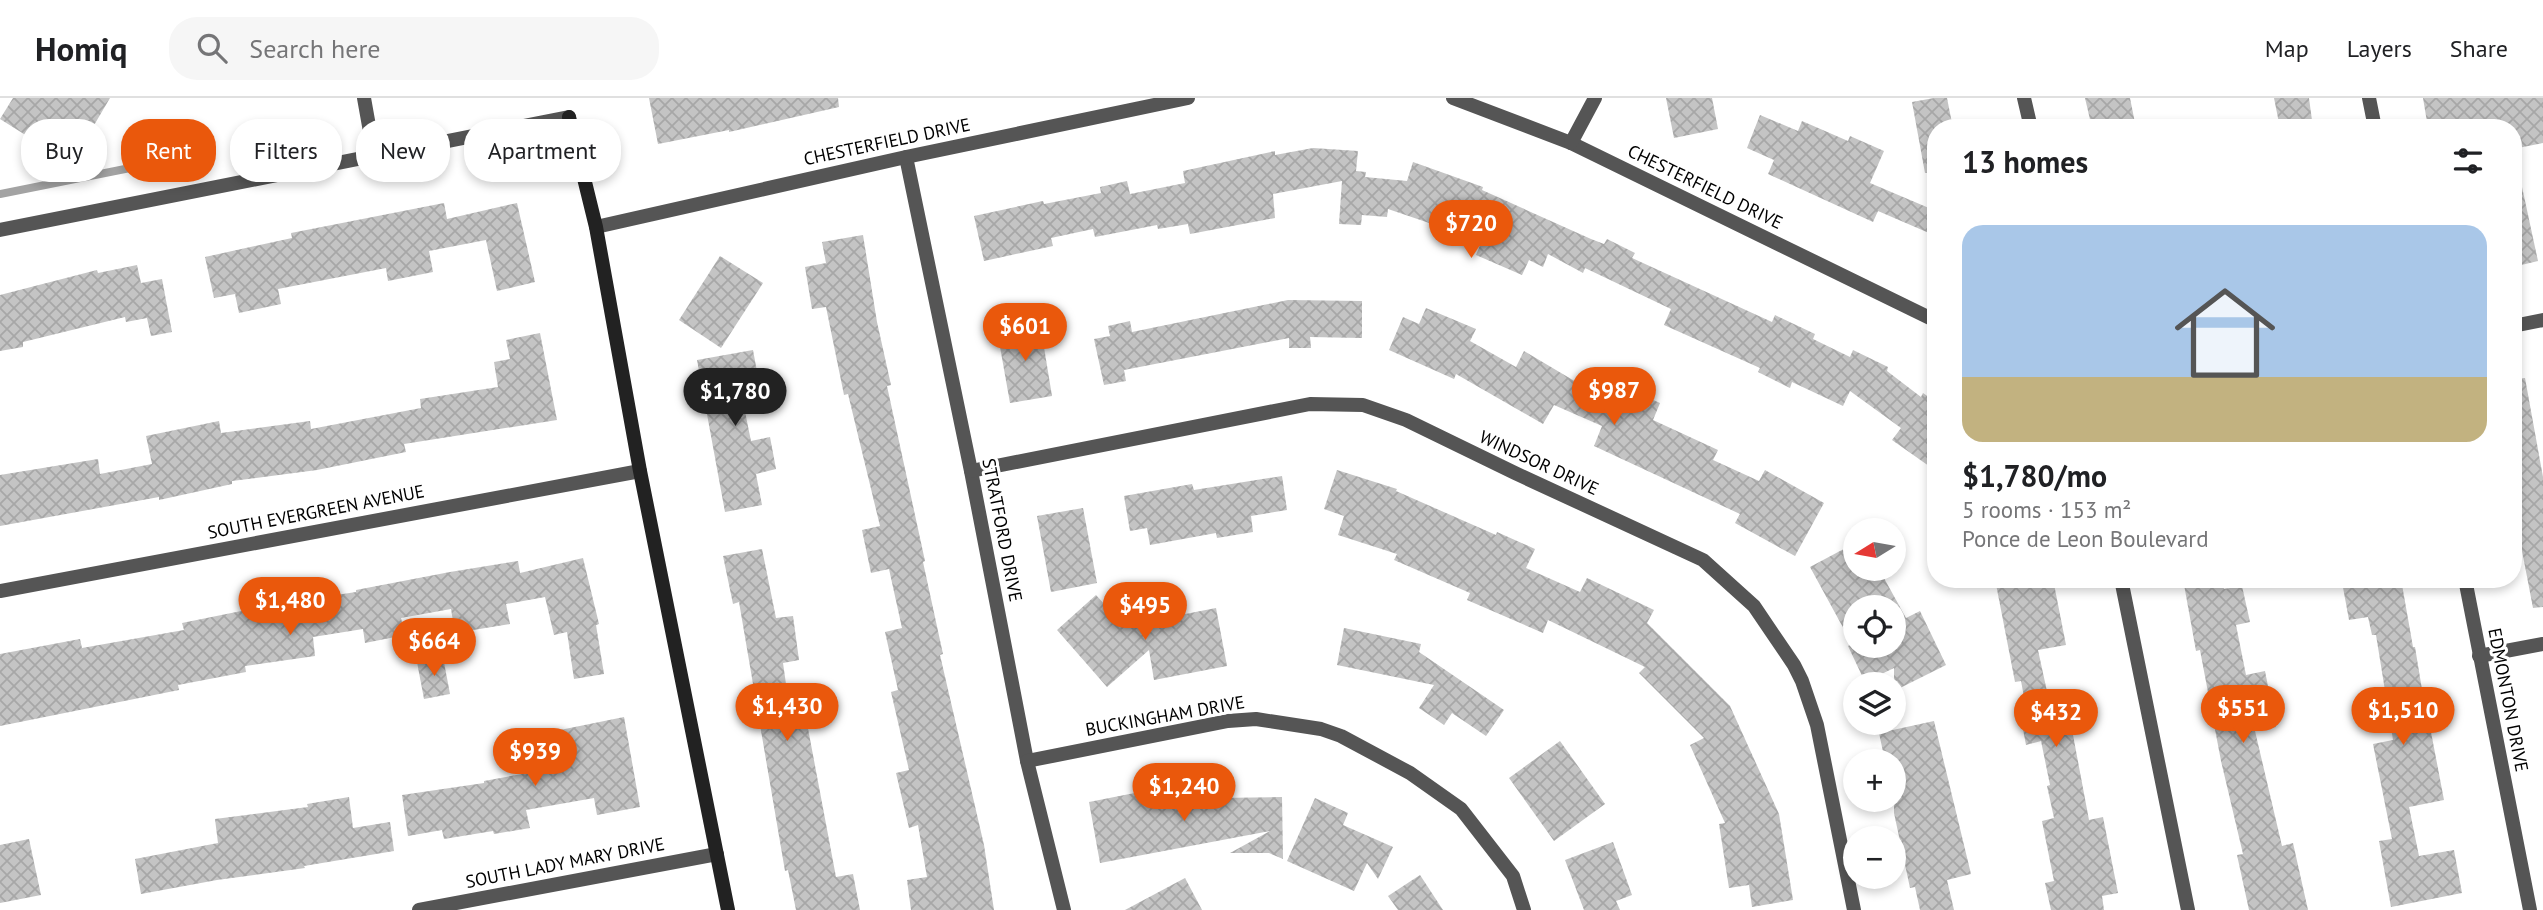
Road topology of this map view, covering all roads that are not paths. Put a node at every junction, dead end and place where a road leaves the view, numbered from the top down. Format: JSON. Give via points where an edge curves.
{"nodes":[{"id":1,"x":364,"y":98,"type":"edge"},
{"id":2,"x":1188,"y":98,"type":"edge"},
{"id":3,"x":1453,"y":98,"type":"edge"},
{"id":4,"x":1595,"y":98,"type":"edge"},
{"id":5,"x":2024,"y":98,"type":"edge"},
{"id":6,"x":2369,"y":98,"type":"edge"},
{"id":7,"x":368,"y":119,"type":"edge"},
{"id":8,"x":2029,"y":119,"type":"edge"},
{"id":9,"x":2373,"y":119,"type":"edge"},
{"id":10,"x":450,"y":140,"type":"edge"},
{"id":11,"x":1571,"y":142,"type":"junction"},
{"id":12,"x":906,"y":157,"type":"junction"},
{"id":13,"x":356,"y":159,"type":"edge"},
{"id":14,"x":596,"y":227,"type":"junction"},
{"id":15,"x":0,"y":230,"type":"edge"},
{"id":16,"x":1927,"y":317,"type":"edge"},
{"id":17,"x":2543,"y":320,"type":"edge"},
{"id":18,"x":2522,"y":324,"type":"edge"},
{"id":19,"x":640,"y":471,"type":"junction"},
{"id":20,"x":971,"y":471,"type":"junction"},
{"id":21,"x":2122,"y":588,"type":"edge"},
{"id":22,"x":2467,"y":588,"type":"edge"},
{"id":23,"x":0,"y":591,"type":"edge"},
{"id":24,"x":2543,"y":644,"type":"edge"},
{"id":25,"x":2479,"y":656,"type":"junction"},
{"id":26,"x":1027,"y":761,"type":"junction"},
{"id":27,"x":717,"y":854,"type":"junction"},
{"id":28,"x":419,"y":910,"type":"edge"},
{"id":29,"x":728,"y":910,"type":"edge"},
{"id":30,"x":1064,"y":910,"type":"edge"},
{"id":31,"x":1524,"y":910,"type":"edge"},
{"id":32,"x":1854,"y":910,"type":"edge"},
{"id":33,"x":2189,"y":910,"type":"edge"},
{"id":34,"x":2530,"y":910,"type":"edge"}],
"edges":[{"from":1,"to":7,"type":"street"},
{"from":2,"to":12,"type":"street","name":"CHESTERFIELD DRIVE"},
{"from":3,"to":11,"type":"street","name":"CHESTERFIELD DRIVE"},
{"from":4,"to":11,"type":"street"},
{"from":5,"to":8,"type":"street"},
{"from":6,"to":9,"type":"street"},
{"from":10,"to":14,"type":"street","via":[[569,117]]},
{"from":11,"to":16,"type":"street","name":"CHESTERFIELD DRIVE"},
{"from":12,"to":14,"type":"street","name":"CHESTERFIELD DRIVE"},
{"from":12,"to":20,"type":"street","name":"STRATFORD DRIVE"},
{"from":13,"to":15,"type":"street"},
{"from":14,"to":19,"type":"street"},
{"from":17,"to":18,"type":"street"},
{"from":19,"to":23,"type":"street","name":"SOUTH EVERGREEN AVENUE"},
{"from":19,"to":27,"type":"street"},
{"from":20,"to":26,"type":"street","name":"STRATFORD DRIVE"},
{"from":20,"to":32,"type":"street","name":"WINDSOR DRIVE","via":[[1310,404],[1363,405],[1406,420],[1703,560],[1754,606],[1802,681],[1817,725]]},
{"from":21,"to":33,"type":"street"},
{"from":22,"to":25,"type":"street","name":"EDMONTON DRIVE"},
{"from":24,"to":25,"type":"street"},
{"from":25,"to":34,"type":"street","name":"EDMONTON DRIVE"},
{"from":26,"to":30,"type":"street","name":"STRATFORD DRIVE"},
{"from":26,"to":31,"type":"street","name":"BUCKINGHAM DRIVE","via":[[1228,720],[1256,719],[1321,730],[1410,774],[1461,809],[1513,876]]},
{"from":27,"to":28,"type":"street","name":"SOUTH LADY MARY DRIVE"},
{"from":27,"to":29,"type":"street"}]}
